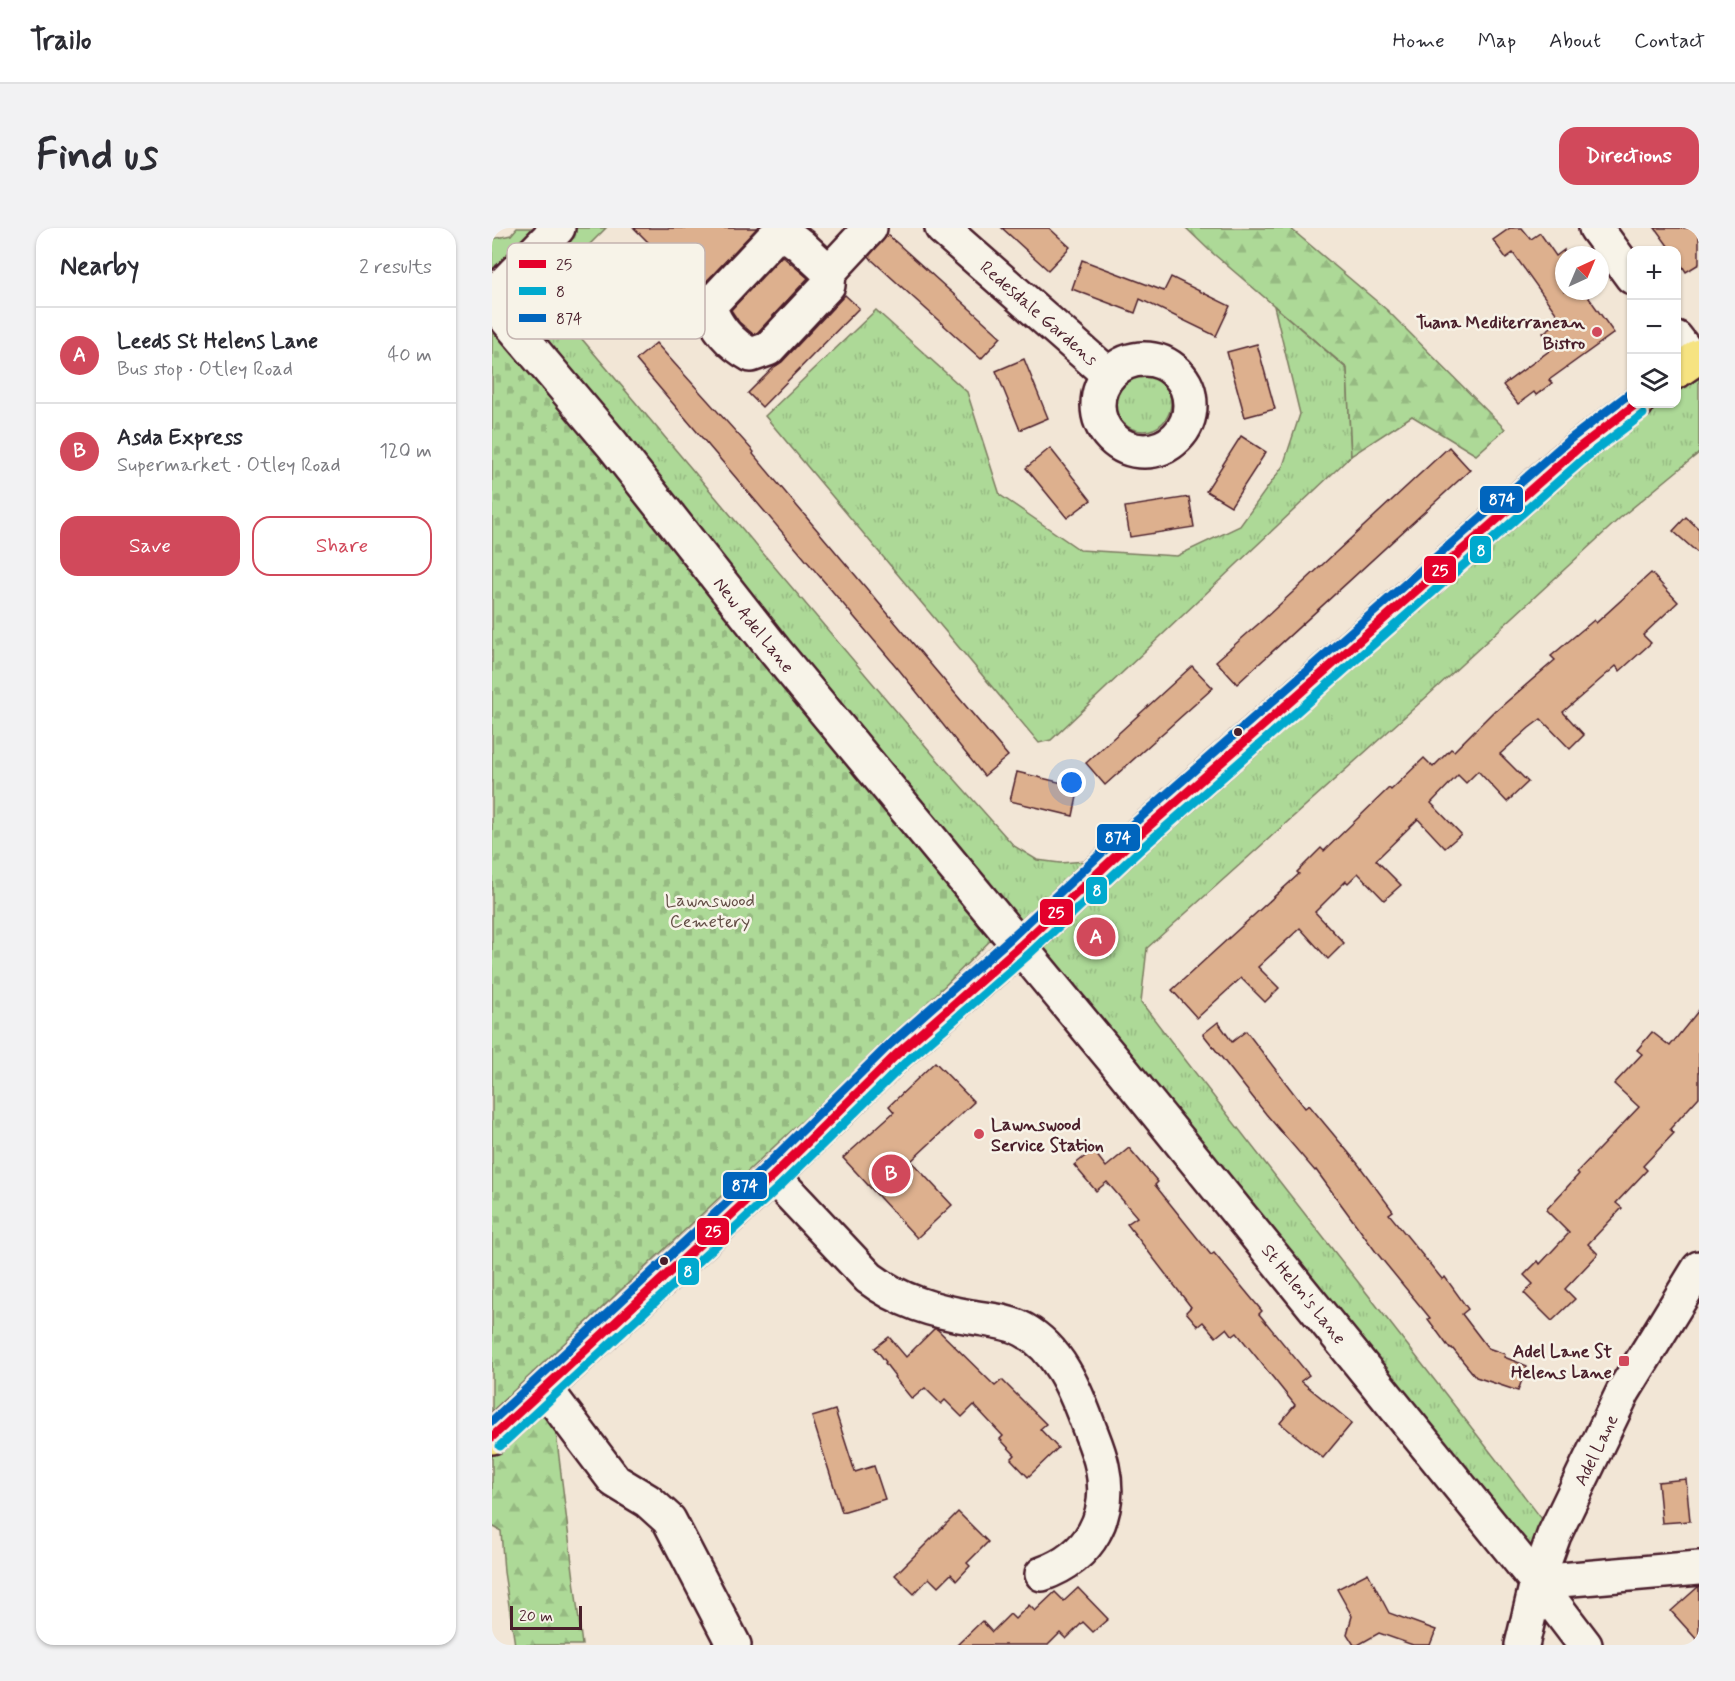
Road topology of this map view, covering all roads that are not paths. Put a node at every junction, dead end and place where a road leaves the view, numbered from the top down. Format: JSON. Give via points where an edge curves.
{"nodes":[{"id":1,"x":558,"y":228,"type":"edge"},
{"id":2,"x":870,"y":228,"type":"edge"},
{"id":3,"x":942,"y":228,"type":"edge"},
{"id":4,"x":1596,"y":228,"type":"edge"},
{"id":5,"x":543,"y":243,"type":"edge"},
{"id":6,"x":1627,"y":270,"type":"edge"},
{"id":7,"x":829,"y":272,"type":"dead end"},
{"id":8,"x":507,"y":281,"type":"edge"},
{"id":9,"x":492,"y":296,"type":"edge"},
{"id":10,"x":492,"y":302,"type":"edge"},
{"id":11,"x":507,"y":320,"type":"edge"},
{"id":12,"x":523,"y":339,"type":"edge"},
{"id":13,"x":1109,"y":375,"type":"dead end"},
{"id":14,"x":1631,"y":408,"type":"edge"},
{"id":15,"x":1020,"y":946,"type":"junction"},
{"id":16,"x":773,"y":1176,"type":"junction"},
{"id":17,"x":1699,"y":1268,"type":"edge"},
{"id":18,"x":545,"y":1388,"type":"junction"},
{"id":19,"x":492,"y":1437,"type":"edge"},
{"id":20,"x":1699,"y":1568,"type":"edge"},
{"id":21,"x":1042,"y":1574,"type":"dead end"},
{"id":22,"x":1537,"y":1582,"type":"junction"},
{"id":23,"x":734,"y":1645,"type":"edge"},
{"id":24,"x":1522,"y":1645,"type":"edge"},
{"id":25,"x":1585,"y":1645,"type":"edge"}],
"edges":[{"from":1,"to":5,"type":"street"},
{"from":2,"to":7,"type":"street"},
{"from":3,"to":13,"type":"street","name":"Redesdale Gardens"},
{"from":4,"to":6,"type":"street"},
{"from":8,"to":9,"type":"street"},
{"from":10,"to":11,"type":"street","name":"New Adel Lane"},
{"from":12,"to":15,"type":"street","name":"New Adel Lane","via":[[612,444],[774,651]]},
{"from":14,"to":15,"type":"highway","via":[[1577,449],[1133,840]]},
{"from":15,"to":16,"type":"highway","via":[[896,1055]]},
{"from":15,"to":22,"type":"street","name":"St Helen's Lane"},
{"from":16,"to":18,"type":"highway"},
{"from":16,"to":21,"type":"street","via":[[869,1278],[886,1291],[936,1311],[999,1321],[1022,1329],[1044,1344],[1061,1365],[1079,1400],[1102,1466],[1105,1494],[1095,1534],[1057,1569]]},
{"from":17,"to":22,"type":"street","name":"Adel Lane","via":[[1623,1392],[1554,1535]]},
{"from":18,"to":19,"type":"highway"},
{"from":18,"to":23,"type":"street","via":[[615,1481],[648,1501],[669,1520]]},
{"from":20,"to":22,"type":"street"},
{"from":22,"to":24,"type":"street","name":"Adel Lane"},
{"from":22,"to":25,"type":"street","name":"St Helen's Lane"}]}
